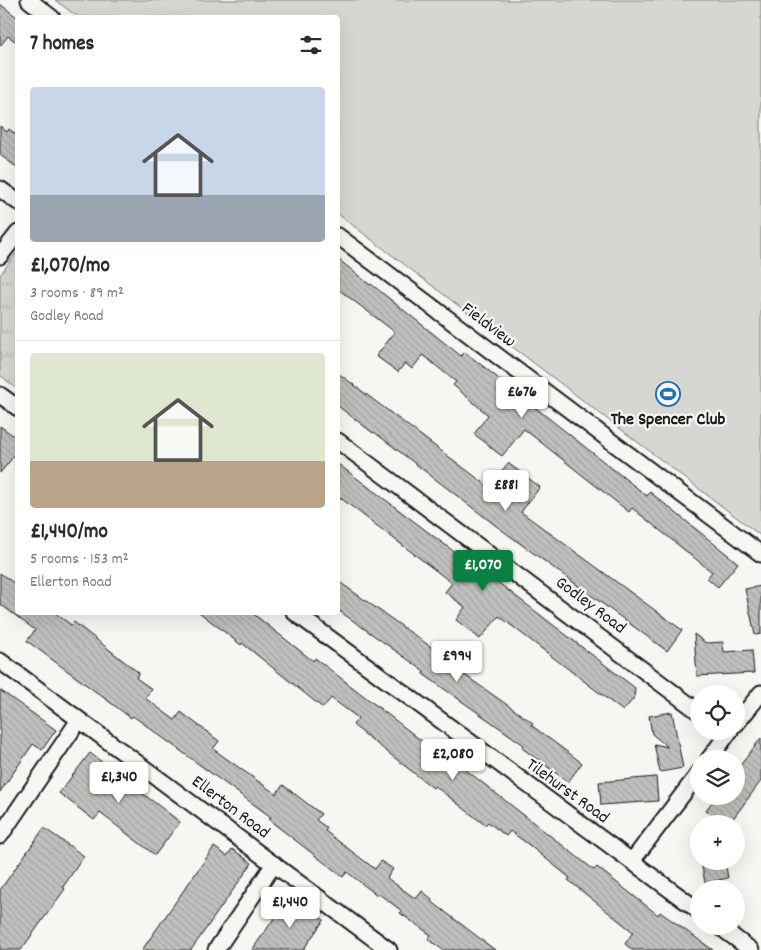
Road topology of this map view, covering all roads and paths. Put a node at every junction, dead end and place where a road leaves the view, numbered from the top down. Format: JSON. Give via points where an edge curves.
{"nodes":[{"id":1,"x":29,"y":0,"type":"edge"},
{"id":2,"x":48,"y":15,"type":"edge"},
{"id":3,"x":0,"y":189,"type":"edge"},
{"id":4,"x":15,"y":200,"type":"edge"},
{"id":5,"x":15,"y":237,"type":"edge"},
{"id":6,"x":340,"y":238,"type":"edge"},
{"id":7,"x":0,"y":256,"type":"edge"},
{"id":8,"x":0,"y":396,"type":"edge"},
{"id":9,"x":15,"y":406,"type":"edge"},
{"id":10,"x":340,"y":443,"type":"edge"},
{"id":11,"x":761,"y":554,"type":"edge"},
{"id":12,"x":298,"y":615,"type":"edge"},
{"id":13,"x":0,"y":661,"type":"edge"},
{"id":14,"x":761,"y":693,"type":"edge"},
{"id":15,"x":690,"y":705,"type":"edge"},
{"id":16,"x":745,"y":712,"type":"edge"},
{"id":17,"x":79,"y":720,"type":"junction"},
{"id":18,"x":690,"y":785,"type":"edge"},
{"id":19,"x":0,"y":836,"type":"edge"},
{"id":20,"x":632,"y":862,"type":"junction"},
{"id":21,"x":274,"y":864,"type":"junction"},
{"id":22,"x":690,"y":904,"type":"edge"},
{"id":23,"x":731,"y":935,"type":"edge"},
{"id":24,"x":216,"y":950,"type":"edge"},
{"id":25,"x":389,"y":950,"type":"edge"},
{"id":26,"x":751,"y":950,"type":"edge"}],
"edges":[{"from":1,"to":2,"type":"street"},
{"from":3,"to":4,"type":"street"},
{"from":5,"to":7,"type":"street"},
{"from":6,"to":11,"type":"street","name":"Fieldview"},
{"from":8,"to":9,"type":"street"},
{"from":10,"to":15,"type":"street","name":"Godley Road"},
{"from":12,"to":20,"type":"street","name":"Tilehurst Road"},
{"from":13,"to":17,"type":"street","name":"Ellerton Road"},
{"from":14,"to":16,"type":"street"},
{"from":17,"to":19,"type":"street"},
{"from":17,"to":21,"type":"street","name":"Ellerton Road"},
{"from":18,"to":20,"type":"street"},
{"from":20,"to":22,"type":"street","name":"Tilehurst Road"},
{"from":21,"to":24,"type":"street"},
{"from":21,"to":25,"type":"street","name":"Ellerton Road"},
{"from":23,"to":26,"type":"street"}]}
